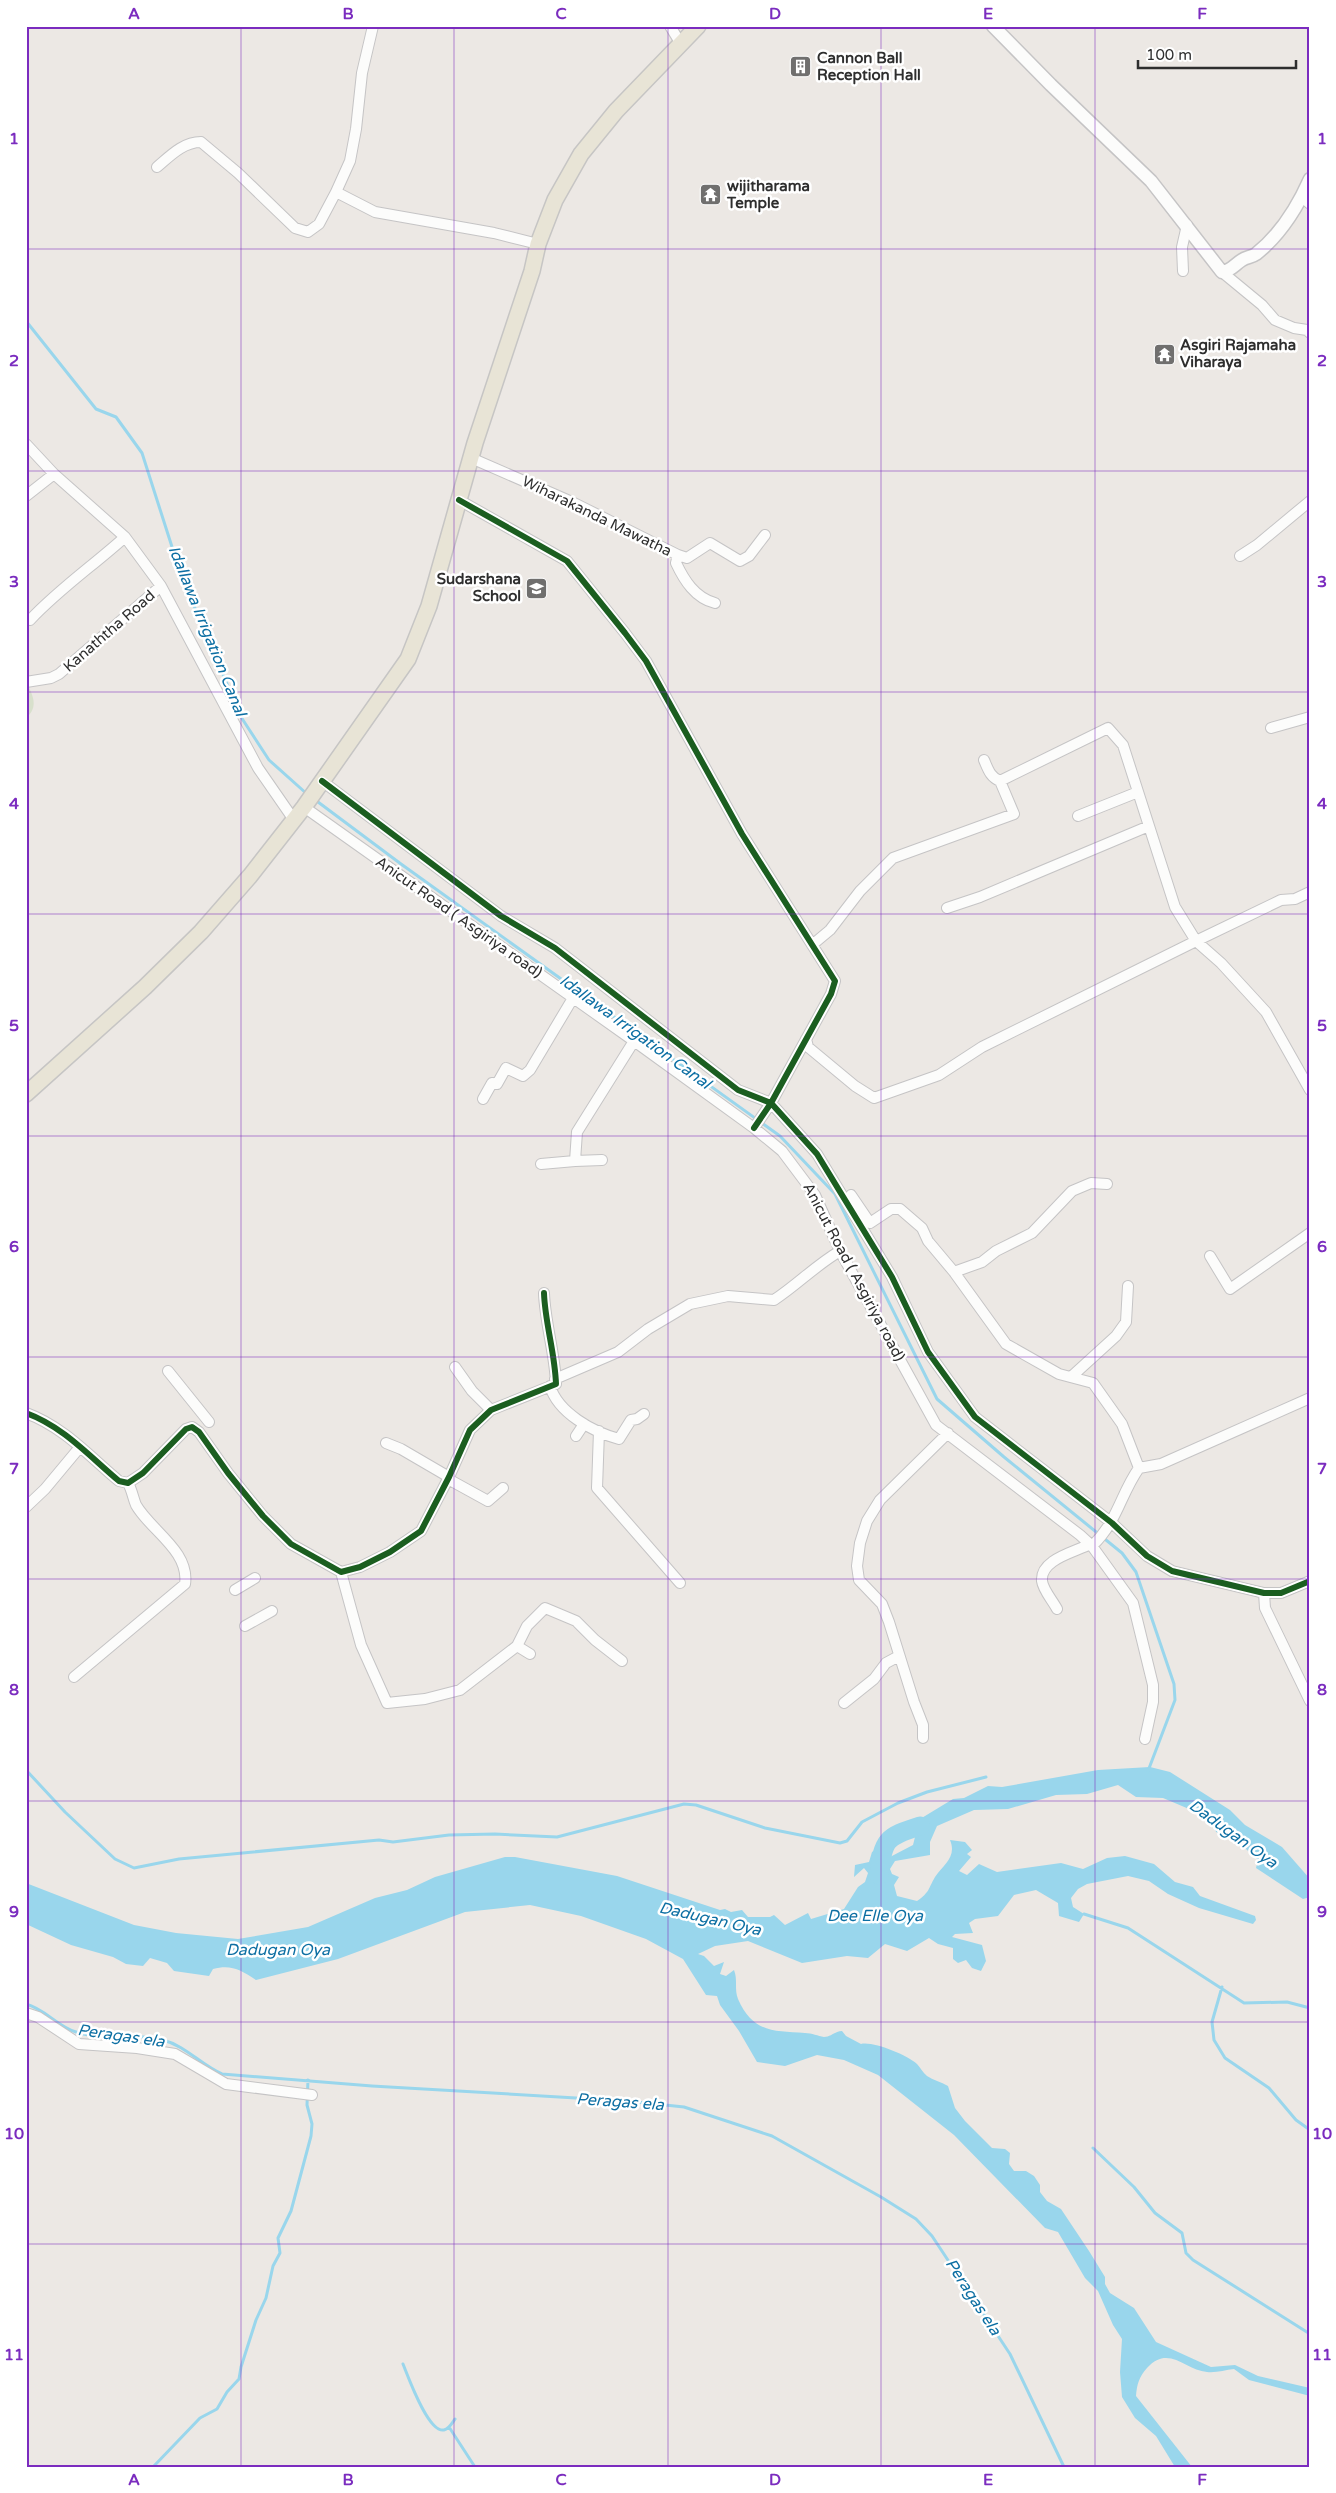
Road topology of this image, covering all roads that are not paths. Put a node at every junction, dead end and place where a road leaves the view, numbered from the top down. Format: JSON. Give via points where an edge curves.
{"nodes":[{"id":1,"x":373,"y":26,"type":"edge"},
{"id":2,"x":670,"y":26,"type":"edge"},
{"id":3,"x":698,"y":26,"type":"edge"},
{"id":4,"x":993,"y":26,"type":"edge"},
{"id":5,"x":681,"y":44,"type":"junction"},
{"id":6,"x":157,"y":167,"type":"dead end"},
{"id":7,"x":1310,"y":178,"type":"edge"},
{"id":8,"x":336,"y":192,"type":"junction"},
{"id":9,"x":1306,"y":201,"type":"edge"},
{"id":10,"x":1187,"y":225,"type":"junction"},
{"id":11,"x":538,"y":244,"type":"junction"},
{"id":12,"x":1183,"y":271,"type":"dead end"},
{"id":13,"x":1222,"y":272,"type":"junction"},
{"id":14,"x":1310,"y":333,"type":"edge"},
{"id":15,"x":26,"y":444,"type":"edge"},
{"id":16,"x":471,"y":458,"type":"junction"},
{"id":17,"x":54,"y":474,"type":"junction"},
{"id":18,"x":26,"y":496,"type":"edge"},
{"id":19,"x":459,"y":500,"type":"junction"},
{"id":20,"x":1310,"y":501,"type":"edge"},
{"id":21,"x":765,"y":535,"type":"dead end"},
{"id":22,"x":125,"y":537,"type":"junction"},
{"id":23,"x":678,"y":555,"type":"junction"},
{"id":24,"x":1240,"y":556,"type":"dead end"},
{"id":25,"x":162,"y":586,"type":"junction"},
{"id":26,"x":715,"y":602,"type":"dead end"},
{"id":27,"x":30,"y":620,"type":"dead end"},
{"id":28,"x":26,"y":682,"type":"edge"},
{"id":29,"x":1310,"y":717,"type":"edge"},
{"id":30,"x":1271,"y":728,"type":"dead end"},
{"id":31,"x":984,"y":760,"type":"dead end"},
{"id":32,"x":1139,"y":767,"type":"dead end"},
{"id":33,"x":322,"y":781,"type":"junction"},
{"id":34,"x":1000,"y":781,"type":"junction"},
{"id":35,"x":1137,"y":787,"type":"junction"},
{"id":36,"x":304,"y":807,"type":"junction"},
{"id":37,"x":1078,"y":816,"type":"dead end"},
{"id":38,"x":294,"y":820,"type":"junction"},
{"id":39,"x":1149,"y":826,"type":"junction"},
{"id":40,"x":1310,"y":892,"type":"edge"},
{"id":41,"x":1299,"y":897,"type":"junction"},
{"id":42,"x":1310,"y":900,"type":"edge"},
{"id":43,"x":948,"y":908,"type":"dead end"},
{"id":44,"x":1196,"y":941,"type":"junction"},
{"id":45,"x":812,"y":945,"type":"junction"},
{"id":46,"x":573,"y":998,"type":"junction"},
{"id":47,"x":806,"y":1039,"type":"junction"},
{"id":48,"x":634,"y":1041,"type":"junction"},
{"id":49,"x":1310,"y":1090,"type":"edge"},
{"id":50,"x":26,"y":1094,"type":"edge"},
{"id":51,"x":483,"y":1099,"type":"dead end"},
{"id":52,"x":771,"y":1103,"type":"junction"},
{"id":53,"x":758,"y":1122,"type":"junction"},
{"id":54,"x":817,"y":1154,"type":"junction"},
{"id":55,"x":602,"y":1160,"type":"dead end"},
{"id":56,"x":574,"y":1161,"type":"junction"},
{"id":57,"x":541,"y":1164,"type":"dead end"},
{"id":58,"x":1107,"y":1184,"type":"dead end"},
{"id":59,"x":1310,"y":1233,"type":"edge"},
{"id":60,"x":840,"y":1250,"type":"junction"},
{"id":61,"x":1210,"y":1256,"type":"dead end"},
{"id":62,"x":954,"y":1272,"type":"junction"},
{"id":63,"x":1128,"y":1286,"type":"dead end"},
{"id":64,"x":544,"y":1293,"type":"dead end"},
{"id":65,"x":455,"y":1367,"type":"dead end"},
{"id":66,"x":168,"y":1372,"type":"dead end"},
{"id":67,"x":1071,"y":1378,"type":"junction"},
{"id":68,"x":552,"y":1383,"type":"junction"},
{"id":69,"x":1310,"y":1398,"type":"edge"},
{"id":70,"x":491,"y":1410,"type":"junction"},
{"id":71,"x":26,"y":1413,"type":"edge"},
{"id":72,"x":644,"y":1414,"type":"dead end"},
{"id":73,"x":209,"y":1422,"type":"dead end"},
{"id":74,"x":584,"y":1424,"type":"junction"},
{"id":75,"x":599,"y":1431,"type":"junction"},
{"id":76,"x":948,"y":1433,"type":"junction"},
{"id":77,"x":576,"y":1436,"type":"dead end"},
{"id":78,"x":386,"y":1443,"type":"dead end"},
{"id":79,"x":80,"y":1447,"type":"junction"},
{"id":80,"x":1139,"y":1468,"type":"junction"},
{"id":81,"x":449,"y":1478,"type":"junction"},
{"id":82,"x":128,"y":1483,"type":"junction"},
{"id":83,"x":503,"y":1488,"type":"dead end"},
{"id":84,"x":26,"y":1507,"type":"edge"},
{"id":85,"x":1109,"y":1526,"type":"junction"},
{"id":86,"x":1094,"y":1543,"type":"junction"},
{"id":87,"x":341,"y":1572,"type":"junction"},
{"id":88,"x":255,"y":1578,"type":"dead end"},
{"id":89,"x":1310,"y":1581,"type":"edge"},
{"id":90,"x":680,"y":1583,"type":"dead end"},
{"id":91,"x":235,"y":1590,"type":"dead end"},
{"id":92,"x":1264,"y":1593,"type":"junction"},
{"id":93,"x":1057,"y":1609,"type":"dead end"},
{"id":94,"x":272,"y":1611,"type":"dead end"},
{"id":95,"x":245,"y":1626,"type":"dead end"},
{"id":96,"x":517,"y":1646,"type":"junction"},
{"id":97,"x":530,"y":1654,"type":"dead end"},
{"id":98,"x":899,"y":1656,"type":"junction"},
{"id":99,"x":622,"y":1662,"type":"dead end"},
{"id":100,"x":74,"y":1677,"type":"dead end"},
{"id":101,"x":1310,"y":1700,"type":"edge"},
{"id":102,"x":844,"y":1702,"type":"dead end"},
{"id":103,"x":923,"y":1738,"type":"dead end"},
{"id":104,"x":1145,"y":1739,"type":"dead end"},
{"id":105,"x":26,"y":2013,"type":"edge"},
{"id":106,"x":312,"y":2095,"type":"dead end"}],
"edges":[{"from":1,"to":8,"type":"street","via":[[362,73],[350,161]]},
{"from":2,"to":5,"type":"street"},
{"from":3,"to":5,"type":"main road"},
{"from":4,"to":10,"type":"street","via":[[1151,180]]},
{"from":5,"to":11,"type":"main road","via":[[616,111],[580,154],[555,200]]},
{"from":6,"to":8,"type":"street","via":[[176,151],[192,142],[201,142],[295,228],[308,232],[319,224]]},
{"from":7,"to":9,"type":"street"},
{"from":8,"to":11,"type":"street","via":[[375,212]]},
{"from":9,"to":13,"type":"street","via":[[1298,205],[1255,255]]},
{"from":10,"to":12,"type":"street","via":[[1182,247]]},
{"from":10,"to":13,"type":"street"},
{"from":11,"to":16,"type":"main road"},
{"from":13,"to":14,"type":"street","via":[[1275,320]]},
{"from":15,"to":17,"type":"street"},
{"from":16,"to":19,"type":"main road"},
{"from":16,"to":23,"type":"street","name":"Wiharakanda Mawatha","via":[[572,502]]},
{"from":17,"to":18,"type":"street"},
{"from":17,"to":22,"type":"street"},
{"from":19,"to":33,"type":"main road","via":[[429,606],[414,646],[393,682]]},
{"from":19,"to":45,"type":"street","via":[[567,561],[646,661],[742,834]]},
{"from":20,"to":24,"type":"street"},
{"from":21,"to":23,"type":"street","name":"Wiharakanda Mawatha","via":[[749,556],[740,561],[710,544],[687,558]]},
{"from":22,"to":25,"type":"street"},
{"from":22,"to":27,"type":"street","via":[[54,595]]},
{"from":23,"to":26,"type":"street","via":[[676,563],[690,588],[707,601]]},
{"from":25,"to":28,"type":"street","name":"Kanaththa Road","via":[[60,674]]},
{"from":25,"to":38,"type":"street","name":"Kanaththa Road","via":[[258,768]]},
{"from":29,"to":30,"type":"street"},
{"from":31,"to":34,"type":"street","via":[[994,779]]},
{"from":32,"to":35,"type":"street","via":[[1135,770]]},
{"from":33,"to":36,"type":"main road"},
{"from":33,"to":52,"type":"street","via":[[501,916],[555,948],[738,1090]]},
{"from":34,"to":35,"type":"street","via":[[1108,728],[1123,745]]},
{"from":34,"to":45,"type":"street","via":[[1014,814],[892,858],[830,930]]},
{"from":35,"to":37,"type":"street"},
{"from":35,"to":39,"type":"street"},
{"from":36,"to":38,"type":"main road"},
{"from":36,"to":46,"type":"street","name":"Anicut Road ( Asgiriya road)"},
{"from":38,"to":50,"type":"main road","via":[[200,932],[146,987]]},
{"from":39,"to":43,"type":"street"},
{"from":39,"to":44,"type":"street","via":[[1175,907]]},
{"from":40,"to":41,"type":"street"},
{"from":41,"to":42,"type":"street"},
{"from":41,"to":44,"type":"street","via":[[1281,900]]},
{"from":44,"to":47,"type":"street","via":[[982,1047],[938,1076],[874,1098],[808,1047]]},
{"from":44,"to":49,"type":"street","via":[[1266,1012]]},
{"from":45,"to":47,"type":"street","via":[[835,981],[832,994]]},
{"from":46,"to":48,"type":"street","name":"Anicut Road ( Asgiriya road)"},
{"from":46,"to":51,"type":"street","via":[[530,1070],[523,1076],[506,1068]]},
{"from":47,"to":52,"type":"street"},
{"from":48,"to":53,"type":"street","name":"Anicut Road ( Asgiriya road)"},
{"from":48,"to":56,"type":"street","via":[[577,1132]]},
{"from":52,"to":53,"type":"street"},
{"from":52,"to":54,"type":"street"},
{"from":53,"to":60,"type":"street","name":"Anicut Road ( Asgiriya road)","via":[[815,1195]]},
{"from":54,"to":62,"type":"street","via":[[834,1171],[870,1223],[891,1209],[900,1209],[922,1228],[928,1241]]},
{"from":54,"to":85,"type":"street","via":[[892,1277],[928,1352],[974,1417]]},
{"from":55,"to":56,"type":"street"},
{"from":56,"to":57,"type":"street"},
{"from":58,"to":62,"type":"street","via":[[1091,1183],[1076,1189],[1032,1233],[982,1262]]},
{"from":59,"to":61,"type":"street","via":[[1230,1289]]},
{"from":60,"to":68,"type":"street","via":[[774,1300],[728,1296],[690,1304],[655,1324],[618,1352]]},
{"from":60,"to":76,"type":"street","name":"Anicut Road ( Asgiriya road)","via":[[936,1425]]},
{"from":62,"to":67,"type":"street","via":[[1006,1344]]},
{"from":63,"to":67,"type":"street","via":[[1126,1322],[1116,1336]]},
{"from":64,"to":68,"type":"street"},
{"from":65,"to":70,"type":"street"},
{"from":66,"to":73,"type":"street"},
{"from":67,"to":80,"type":"street","via":[[1093,1383],[1122,1424]]},
{"from":68,"to":70,"type":"street"},
{"from":68,"to":74,"type":"street","via":[[552,1395]]},
{"from":69,"to":80,"type":"street","via":[[1161,1464]]},
{"from":70,"to":81,"type":"street","via":[[470,1430]]},
{"from":71,"to":79,"type":"street","via":[[44,1420]]},
{"from":72,"to":75,"type":"street","via":[[631,1420],[619,1439]]},
{"from":74,"to":75,"type":"street"},
{"from":74,"to":77,"type":"street"},
{"from":75,"to":90,"type":"street","via":[[597,1488]]},
{"from":76,"to":86,"type":"street","name":"Anicut Road ( Asgiriya road)"},
{"from":76,"to":98,"type":"street","via":[[880,1500],[867,1521],[860,1543],[859,1580],[882,1604]]},
{"from":78,"to":81,"type":"street"},
{"from":79,"to":82,"type":"street","via":[[120,1481]]},
{"from":79,"to":84,"type":"street"},
{"from":80,"to":85,"type":"street"},
{"from":81,"to":83,"type":"street","via":[[488,1501]]},
{"from":81,"to":87,"type":"street","via":[[421,1531],[390,1552]]},
{"from":82,"to":87,"type":"street","via":[[192,1427],[200,1432],[254,1506],[291,1544]]},
{"from":82,"to":100,"type":"street","via":[[136,1506],[186,1570],[185,1584]]},
{"from":85,"to":86,"type":"street"},
{"from":85,"to":92,"type":"street","via":[[1172,1571]]},
{"from":86,"to":93,"type":"street","via":[[1065,1555],[1046,1568],[1043,1584]]},
{"from":86,"to":104,"type":"street","name":"Anicut Road ( Asgiriya road)","via":[[1133,1603],[1153,1685]]},
{"from":87,"to":96,"type":"street","via":[[361,1645],[386,1703],[425,1699],[460,1690]]},
{"from":88,"to":91,"type":"street"},
{"from":89,"to":92,"type":"street","via":[[1281,1593]]},
{"from":92,"to":101,"type":"street","via":[[1265,1608]]},
{"from":94,"to":95,"type":"street"},
{"from":96,"to":97,"type":"street"},
{"from":96,"to":99,"type":"street","via":[[527,1626],[545,1608],[576,1620]]},
{"from":98,"to":102,"type":"street","via":[[886,1663],[880,1674]]},
{"from":98,"to":103,"type":"street","via":[[923,1725]]},
{"from":105,"to":106,"type":"street","via":[[38,2017],[79,2044],[175,2054],[226,2084]]}]}
